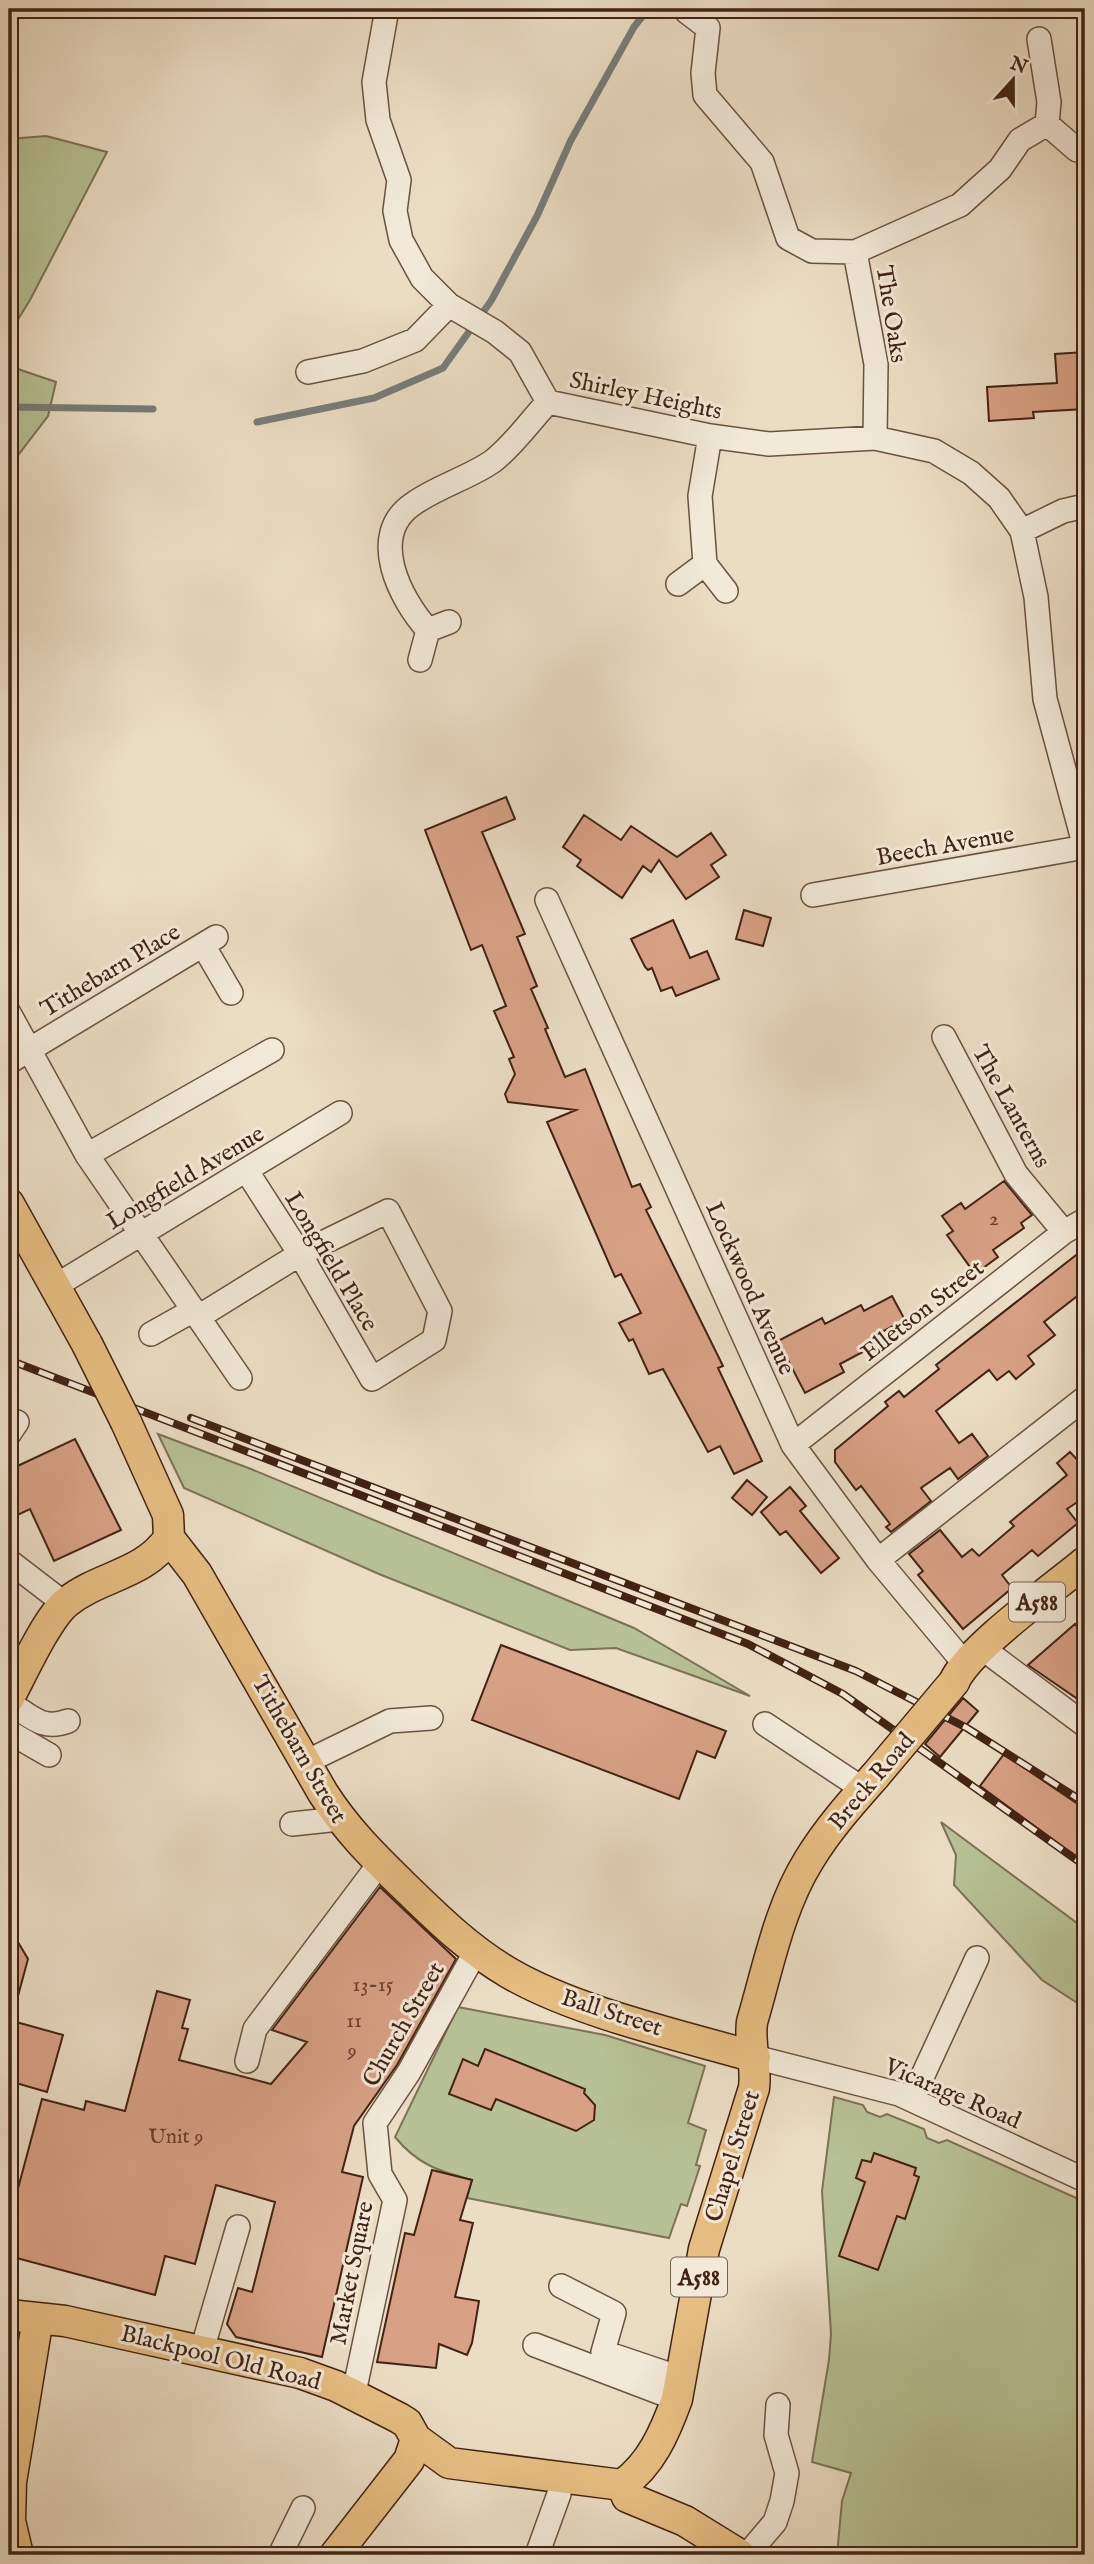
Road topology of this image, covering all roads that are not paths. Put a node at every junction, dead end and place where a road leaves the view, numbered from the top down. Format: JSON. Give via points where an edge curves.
{"nodes":[{"id":1,"x":387,"y":9,"type":"edge"},
{"id":2,"x":687,"y":12,"type":"dead end"},
{"id":3,"x":710,"y":19,"type":"edge"},
{"id":4,"x":1039,"y":39,"type":"dead end"},
{"id":5,"x":1047,"y":124,"type":"junction"},
{"id":6,"x":1077,"y":150,"type":"dead end"},
{"id":7,"x":855,"y":252,"type":"junction"},
{"id":8,"x":455,"y":310,"type":"junction"},
{"id":9,"x":308,"y":372,"type":"dead end"},
{"id":10,"x":548,"y":402,"type":"junction"},
{"id":11,"x":710,"y":436,"type":"junction"},
{"id":12,"x":875,"y":438,"type":"junction"},
{"id":13,"x":1085,"y":506,"type":"edge"},
{"id":14,"x":1022,"y":531,"type":"junction"},
{"id":15,"x":705,"y":564,"type":"junction"},
{"id":16,"x":678,"y":584,"type":"dead end"},
{"id":17,"x":726,"y":591,"type":"dead end"},
{"id":18,"x":420,"y":660,"type":"dead end"},
{"id":19,"x":1085,"y":847,"type":"edge"},
{"id":20,"x":813,"y":895,"type":"dead end"},
{"id":21,"x":547,"y":900,"type":"dead end"},
{"id":22,"x":231,"y":993,"type":"dead end"},
{"id":23,"x":9,"y":1013,"type":"edge"},
{"id":24,"x":944,"y":1037,"type":"dead end"},
{"id":25,"x":30,"y":1048,"type":"junction"},
{"id":26,"x":272,"y":1050,"type":"dead end"},
{"id":27,"x":9,"y":1062,"type":"edge"},
{"id":28,"x":340,"y":1113,"type":"dead end"},
{"id":29,"x":87,"y":1156,"type":"junction"},
{"id":30,"x":246,"y":1170,"type":"junction"},
{"id":31,"x":9,"y":1204,"type":"edge"},
{"id":32,"x":1085,"y":1220,"type":"edge"},
{"id":33,"x":1064,"y":1231,"type":"junction"},
{"id":34,"x":141,"y":1233,"type":"junction"},
{"id":35,"x":300,"y":1254,"type":"junction"},
{"id":36,"x":57,"y":1285,"type":"junction"},
{"id":37,"x":196,"y":1314,"type":"junction"},
{"id":38,"x":151,"y":1334,"type":"dead end"},
{"id":39,"x":240,"y":1378,"type":"dead end"},
{"id":40,"x":1085,"y":1398,"type":"edge"},
{"id":41,"x":793,"y":1445,"type":"junction"},
{"id":42,"x":169,"y":1538,"type":"junction"},
{"id":43,"x":878,"y":1560,"type":"junction"},
{"id":44,"x":9,"y":1561,"type":"edge"},
{"id":45,"x":147,"y":1563,"type":"junction"},
{"id":46,"x":1085,"y":1563,"type":"edge"},
{"id":47,"x":205,"y":1588,"type":"junction"},
{"id":48,"x":65,"y":1604,"type":"junction"},
{"id":49,"x":967,"y":1664,"type":"junction"},
{"id":50,"x":9,"y":1701,"type":"edge"},
{"id":51,"x":431,"y":1718,"type":"dead end"},
{"id":52,"x":68,"y":1721,"type":"dead end"},
{"id":53,"x":765,"y":1724,"type":"dead end"},
{"id":54,"x":1085,"y":1725,"type":"edge"},
{"id":55,"x":9,"y":1732,"type":"edge"},
{"id":56,"x":49,"y":1755,"type":"dead end"},
{"id":57,"x":306,"y":1762,"type":"junction"},
{"id":58,"x":869,"y":1782,"type":"junction"},
{"id":59,"x":323,"y":1793,"type":"junction"},
{"id":60,"x":339,"y":1818,"type":"junction"},
{"id":61,"x":380,"y":1863,"type":"junction"},
{"id":62,"x":476,"y":1951,"type":"junction"},
{"id":63,"x":977,"y":1958,"type":"dead end"},
{"id":64,"x":755,"y":2057,"type":"junction"},
{"id":65,"x":247,"y":2061,"type":"dead end"},
{"id":66,"x":912,"y":2099,"type":"junction"},
{"id":67,"x":375,"y":2123,"type":"joint"},
{"id":68,"x":1085,"y":2180,"type":"edge"},
{"id":69,"x":238,"y":2227,"type":"dead end"},
{"id":70,"x":561,"y":2286,"type":"dead end"},
{"id":71,"x":9,"y":2315,"type":"edge"},
{"id":72,"x":38,"y":2318,"type":"junction"},
{"id":73,"x":535,"y":2345,"type":"dead end"},
{"id":74,"x":202,"y":2350,"type":"junction"},
{"id":75,"x":680,"y":2389,"type":"junction"},
{"id":76,"x":351,"y":2393,"type":"junction"},
{"id":77,"x":778,"y":2405,"type":"dead end"},
{"id":78,"x":416,"y":2439,"type":"junction"},
{"id":79,"x":561,"y":2479,"type":"junction"},
{"id":80,"x":622,"y":2485,"type":"junction"},
{"id":81,"x":303,"y":2508,"type":"dead end"},
{"id":82,"x":18,"y":2555,"type":"edge"},
{"id":83,"x":281,"y":2555,"type":"edge"},
{"id":84,"x":335,"y":2555,"type":"edge"},
{"id":85,"x":537,"y":2555,"type":"edge"},
{"id":86,"x":740,"y":2555,"type":"edge"},
{"id":87,"x":747,"y":2555,"type":"edge"}],
"edges":[{"from":1,"to":8,"type":"street","name":"Shirley Heights","via":[[374,82],[377,120],[399,180],[395,211],[401,240],[422,278]]},
{"from":2,"to":3,"type":"street","name":"The Oaks"},
{"from":3,"to":7,"type":"street","name":"The Oaks","via":[[705,95],[762,162],[788,238],[812,251]]},
{"from":4,"to":5,"type":"street","via":[[1049,102]]},
{"from":5,"to":6,"type":"street"},
{"from":5,"to":7,"type":"street","via":[[1020,140],[1000,169],[960,205]]},
{"from":7,"to":12,"type":"street","name":"The Oaks","via":[[876,365]]},
{"from":8,"to":9,"type":"street","via":[[415,340],[363,361]]},
{"from":8,"to":10,"type":"street","name":"Shirley Heights","via":[[520,352]]},
{"from":10,"to":11,"type":"street","name":"Shirley Heights"},
{"from":10,"to":18,"type":"street","via":[[494,460],[411,505],[393,529],[390,555],[398,586],[411,611],[439,626]]},
{"from":11,"to":12,"type":"street","name":"Shirley Heights","via":[[769,444]]},
{"from":11,"to":15,"type":"street","via":[[700,496]]},
{"from":12,"to":14,"type":"street","name":"Shirley Heights","via":[[934,452],[971,473],[999,498]]},
{"from":13,"to":14,"type":"street"},
{"from":14,"to":19,"type":"street","via":[[1035,597],[1045,699]]},
{"from":15,"to":16,"type":"street"},
{"from":15,"to":17,"type":"street"},
{"from":19,"to":20,"type":"street","name":"Beech Avenue"},
{"from":21,"to":41,"type":"street","name":"Lockwood Avenue"},
{"from":22,"to":25,"type":"street","name":"Tithebarn Place","via":[[210,941]]},
{"from":23,"to":25,"type":"street"},
{"from":24,"to":33,"type":"street","name":"The Lanterns","via":[[1016,1174]]},
{"from":25,"to":27,"type":"street","name":"Tithebarn Place"},
{"from":25,"to":29,"type":"street"},
{"from":26,"to":29,"type":"street"},
{"from":28,"to":30,"type":"street","name":"Longfield Avenue"},
{"from":29,"to":34,"type":"street"},
{"from":30,"to":34,"type":"street","name":"Longfield Avenue"},
{"from":30,"to":35,"type":"street","name":"Longfield Place"},
{"from":31,"to":36,"type":"main road","name":"Tithebarn Street"},
{"from":32,"to":33,"type":"street","name":"Elletson Street"},
{"from":33,"to":41,"type":"street","name":"Elletson Street"},
{"from":34,"to":36,"type":"street","name":"Longfield Avenue"},
{"from":34,"to":37,"type":"street"},
{"from":35,"to":35,"type":"street","name":"Longfield Place","via":[[372,1379],[435,1340],[440,1311],[388,1211]]},
{"from":35,"to":37,"type":"street"},
{"from":36,"to":42,"type":"main road","name":"Tithebarn Street","bridge":true,"via":[[168,1515]]},
{"from":37,"to":38,"type":"street"},
{"from":37,"to":39,"type":"street"},
{"from":40,"to":43,"type":"street"},
{"from":41,"to":43,"type":"street","name":"Lockwood Avenue"},
{"from":42,"to":45,"type":"main road"},
{"from":42,"to":47,"type":"main road","name":"Tithebarn Street"},
{"from":43,"to":49,"type":"street","name":"Lockwood Avenue"},
{"from":44,"to":48,"type":"street"},
{"from":45,"to":47,"type":"main road","name":"Tithebarn Street","via":[[172,1568]]},
{"from":45,"to":48,"type":"main road"},
{"from":46,"to":49,"type":"main road","name":"Breck Road","number":"A588"},
{"from":47,"to":57,"type":"main road","name":"Tithebarn Street"},
{"from":48,"to":50,"type":"main road"},
{"from":49,"to":54,"type":"street","name":"Lockwood Avenue"},
{"from":49,"to":58,"type":"main road","name":"Breck Road","number":"A588","bridge":true},
{"from":50,"to":52,"type":"street","via":[[43,1724],[53,1727]]},
{"from":51,"to":57,"type":"street","via":[[390,1721]]},
{"from":53,"to":58,"type":"street"},
{"from":55,"to":56,"type":"street"},
{"from":57,"to":59,"type":"main road","name":"Tithebarn Street"},
{"from":58,"to":64,"type":"main road","name":"Breck Road","number":"A588","via":[[808,1860],[795,1887],[752,2022]]},
{"from":59,"to":60,"type":"main road","name":"Tithebarn Street"},
{"from":59,"to":60,"type":"street","via":[[292,1824]]},
{"from":60,"to":61,"type":"main road","name":"Tithebarn Street"},
{"from":61,"to":62,"type":"main road","name":"Tithebarn Street"},
{"from":61,"to":65,"type":"street","via":[[255,2029]]},
{"from":62,"to":64,"type":"main road","name":"Ball Street","via":[[545,1990]]},
{"from":62,"to":67,"type":"street","name":"Church Street"},
{"from":63,"to":66,"type":"street"},
{"from":64,"to":66,"type":"street","name":"Vicarage Road"},
{"from":64,"to":75,"type":"main road","name":"Chapel Street","number":"A588","via":[[754,2088],[704,2249]]},
{"from":66,"to":68,"type":"street","name":"Vicarage Road"},
{"from":67,"to":76,"type":"street","name":"Market Square","via":[[380,2174],[395,2200]]},
{"from":69,"to":74,"type":"street"},
{"from":70,"to":75,"type":"street","via":[[614,2313],[603,2352]]},
{"from":71,"to":72,"type":"main road","name":"Blackpool Old Road"},
{"from":72,"to":74,"type":"main road","name":"Blackpool Old Road"},
{"from":72,"to":82,"type":"main road","via":[[11,2482],[10,2521]]},
{"from":73,"to":75,"type":"street"},
{"from":74,"to":76,"type":"main road","name":"Blackpool Old Road","via":[[300,2373]]},
{"from":75,"to":80,"type":"main road","name":"Chapel Street","number":"A588","via":[[644,2466]]},
{"from":76,"to":78,"type":"main road","name":"Blackpool Old Road","via":[[399,2417]]},
{"from":77,"to":87,"type":"street","via":[[776,2435],[787,2473],[782,2501],[775,2522]]},
{"from":78,"to":79,"type":"main road","name":"Blackpool Old Road","via":[[449,2463]]},
{"from":78,"to":84,"type":"main road","via":[[408,2460]]},
{"from":79,"to":80,"type":"main road","name":"Blackpool Old Road"},
{"from":79,"to":85,"type":"street"},
{"from":80,"to":86,"type":"main road","via":[[627,2497],[685,2521]]},
{"from":81,"to":83,"type":"street"}]}
